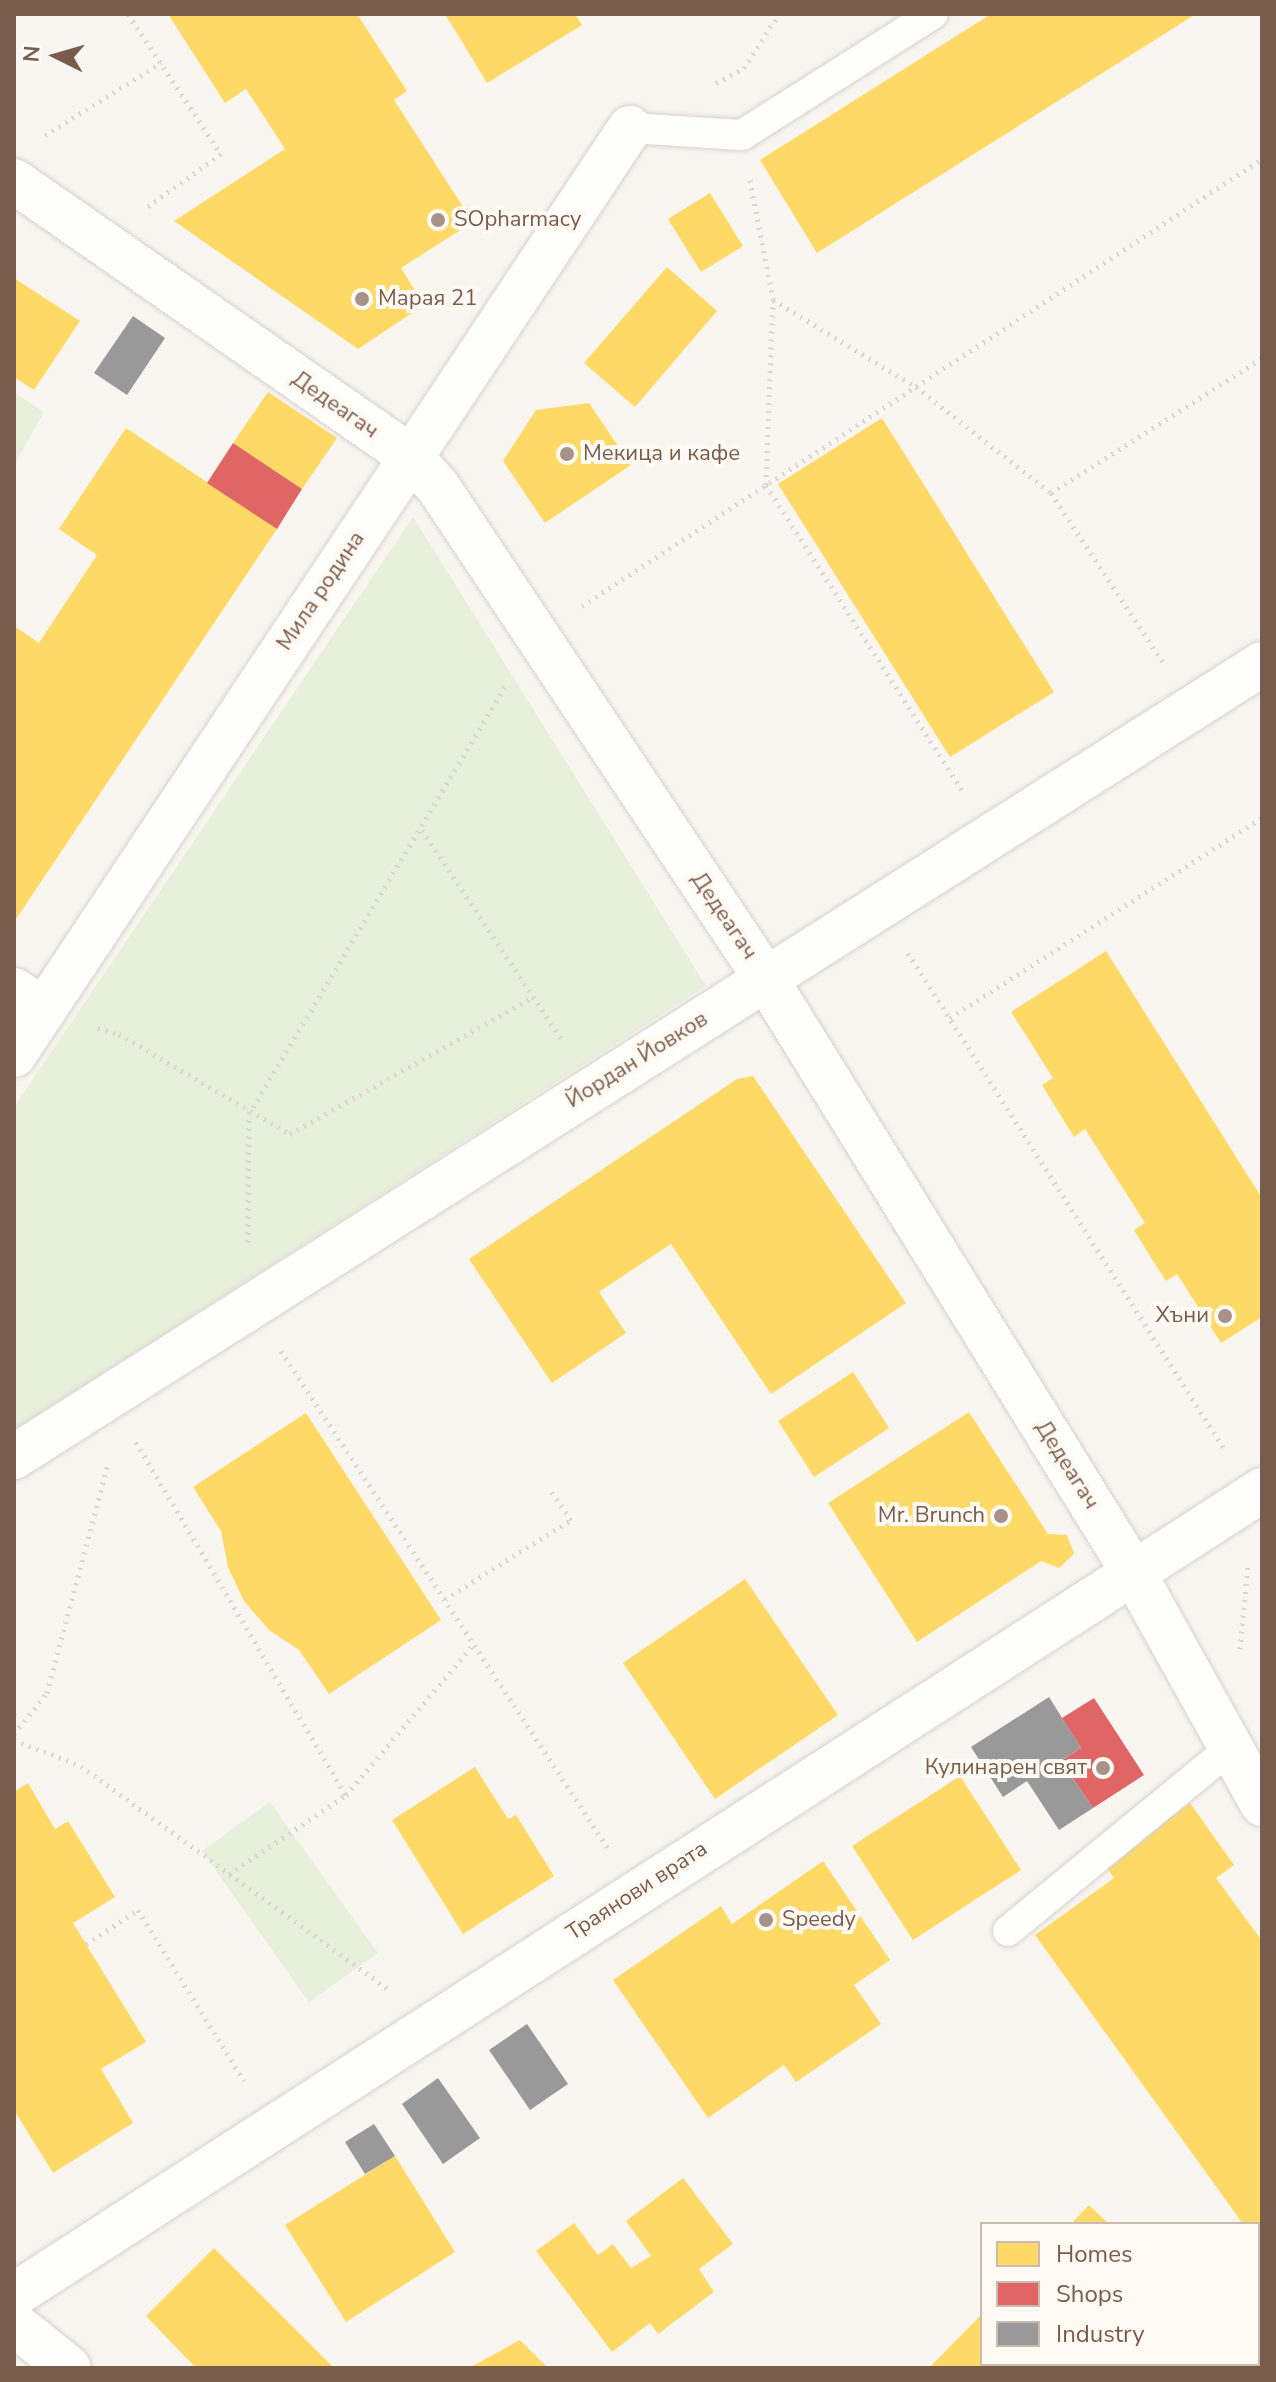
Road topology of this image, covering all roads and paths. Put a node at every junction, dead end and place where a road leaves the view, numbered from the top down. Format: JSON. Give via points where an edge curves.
{"nodes":[{"id":1,"x":128,"y":14,"type":"edge"},
{"id":2,"x":779,"y":14,"type":"edge"},
{"id":3,"x":933,"y":14,"type":"edge"},
{"id":4,"x":161,"y":63,"type":"junction"},
{"id":5,"x":744,"y":68,"type":"junction"},
{"id":6,"x":706,"y":88,"type":"dead end"},
{"id":7,"x":630,"y":128,"type":"joint"},
{"id":8,"x":742,"y":135,"type":"junction"},
{"id":9,"x":37,"y":140,"type":"dead end"},
{"id":10,"x":1262,"y":159,"type":"edge"},
{"id":11,"x":14,"y":181,"type":"edge"},
{"id":12,"x":140,"y":212,"type":"dead end"},
{"id":13,"x":773,"y":299,"type":"junction"},
{"id":14,"x":1262,"y":358,"type":"edge"},
{"id":15,"x":916,"y":387,"type":"junction"},
{"id":16,"x":411,"y":457,"type":"junction"},
{"id":17,"x":766,"y":485,"type":"junction"},
{"id":18,"x":1051,"y":493,"type":"junction"},
{"id":19,"x":534,"y":638,"type":"junction"},
{"id":20,"x":1262,"y":664,"type":"edge"},
{"id":21,"x":1193,"y":708,"type":"junction"},
{"id":22,"x":1262,"y":818,"type":"edge"},
{"id":23,"x":422,"y":830,"type":"junction"},
{"id":24,"x":992,"y":836,"type":"junction"},
{"id":25,"x":905,"y":948,"type":"dead end"},
{"id":26,"x":766,"y":979,"type":"junction"},
{"id":27,"x":533,"y":997,"type":"junction"},
{"id":28,"x":29,"y":1000,"type":"edge"},
{"id":29,"x":950,"y":1018,"type":"junction"},
{"id":30,"x":14,"y":1055,"type":"edge"},
{"id":31,"x":594,"y":1087,"type":"junction"},
{"id":32,"x":249,"y":1114,"type":"junction"},
{"id":33,"x":251,"y":1304,"type":"junction"},
{"id":34,"x":293,"y":1370,"type":"dead end"},
{"id":35,"x":124,"y":1398,"type":"junction"},
{"id":36,"x":14,"y":1457,"type":"edge"},
{"id":37,"x":548,"y":1487,"type":"dead end"},
{"id":38,"x":1258,"y":1493,"type":"edge"},
{"id":39,"x":1132,"y":1570,"type":"junction"},
{"id":40,"x":445,"y":1599,"type":"junction"},
{"id":41,"x":474,"y":1644,"type":"junction"},
{"id":42,"x":1239,"y":1653,"type":"dead end"},
{"id":43,"x":14,"y":1737,"type":"edge"},
{"id":44,"x":1231,"y":1748,"type":"junction"},
{"id":45,"x":346,"y":1795,"type":"junction"},
{"id":46,"x":1262,"y":1804,"type":"edge"},
{"id":47,"x":229,"y":1874,"type":"junction"},
{"id":48,"x":636,"y":1891,"type":"junction"},
{"id":49,"x":1008,"y":1931,"type":"dead end"},
{"id":50,"x":86,"y":1944,"type":"dead end"},
{"id":51,"x":434,"y":2022,"type":"junction"},
{"id":52,"x":229,"y":2058,"type":"dead end"},
{"id":53,"x":14,"y":2295,"type":"edge"},
{"id":54,"x":14,"y":2324,"type":"edge"},
{"id":55,"x":69,"y":2368,"type":"edge"}],
"edges":[{"from":1,"to":4,"type":"path"},
{"from":2,"to":5,"type":"path"},
{"from":3,"to":8,"type":"lane"},
{"from":4,"to":9,"type":"path"},
{"from":4,"to":12,"type":"path","via":[[221,154]]},
{"from":5,"to":6,"type":"path"},
{"from":5,"to":8,"type":"path"},
{"from":7,"to":8,"type":"lane"},
{"from":7,"to":16,"type":"street","name":"Мила родина"},
{"from":8,"to":13,"type":"path"},
{"from":10,"to":15,"type":"path"},
{"from":11,"to":16,"type":"street","name":"Дедеагач"},
{"from":13,"to":15,"type":"path"},
{"from":13,"to":17,"type":"path"},
{"from":14,"to":18,"type":"path"},
{"from":15,"to":17,"type":"path"},
{"from":15,"to":18,"type":"path"},
{"from":16,"to":19,"type":"street","name":"Дедеагач","via":[[438,487]]},
{"from":16,"to":28,"type":"street","name":"Мила родина"},
{"from":17,"to":19,"type":"path"},
{"from":17,"to":24,"type":"path"},
{"from":18,"to":21,"type":"path"},
{"from":19,"to":23,"type":"path"},
{"from":19,"to":26,"type":"street","name":"Дедеагач"},
{"from":20,"to":21,"type":"street","name":"Йордан Йовков"},
{"from":21,"to":24,"type":"street","name":"Йордан Йовков"},
{"from":22,"to":29,"type":"path"},
{"from":23,"to":27,"type":"path"},
{"from":23,"to":32,"type":"path"},
{"from":24,"to":26,"type":"street","name":"Йордан Йовков"},
{"from":25,"to":29,"type":"path"},
{"from":26,"to":31,"type":"street","name":"Йордан Йовков"},
{"from":26,"to":39,"type":"street","name":"Дедеагач"},
{"from":27,"to":31,"type":"path"},
{"from":27,"to":32,"type":"path","via":[[290,1134]]},
{"from":28,"to":30,"type":"street","name":"Мила родина"},
{"from":28,"to":32,"type":"path","via":[[119,1034]]},
{"from":29,"to":38,"type":"path"},
{"from":31,"to":33,"type":"street","name":"Йордан Йовков"},
{"from":32,"to":33,"type":"path"},
{"from":33,"to":35,"type":"street","name":"Йордан Йовков"},
{"from":34,"to":40,"type":"path"},
{"from":35,"to":36,"type":"street","name":"Йордан Йовков"},
{"from":35,"to":43,"type":"path","via":[[47,1693]]},
{"from":35,"to":45,"type":"path"},
{"from":37,"to":40,"type":"path","via":[[571,1520]]},
{"from":38,"to":39,"type":"street","name":"Траянови врата"},
{"from":38,"to":42,"type":"path"},
{"from":39,"to":44,"type":"street","name":"Дедеагач"},
{"from":39,"to":48,"type":"street","name":"Траянови врата"},
{"from":40,"to":41,"type":"path"},
{"from":41,"to":45,"type":"path"},
{"from":41,"to":48,"type":"path"},
{"from":43,"to":47,"type":"path","via":[[81,1766]]},
{"from":44,"to":46,"type":"street","name":"Дедеагач"},
{"from":44,"to":49,"type":"lane"},
{"from":45,"to":47,"type":"path"},
{"from":47,"to":51,"type":"path"},
{"from":48,"to":51,"type":"street","name":"Траянови врата"},
{"from":50,"to":52,"type":"path","via":[[138,1910]]},
{"from":51,"to":53,"type":"street","name":"Траянови врата"},
{"from":54,"to":55,"type":"street"}]}
